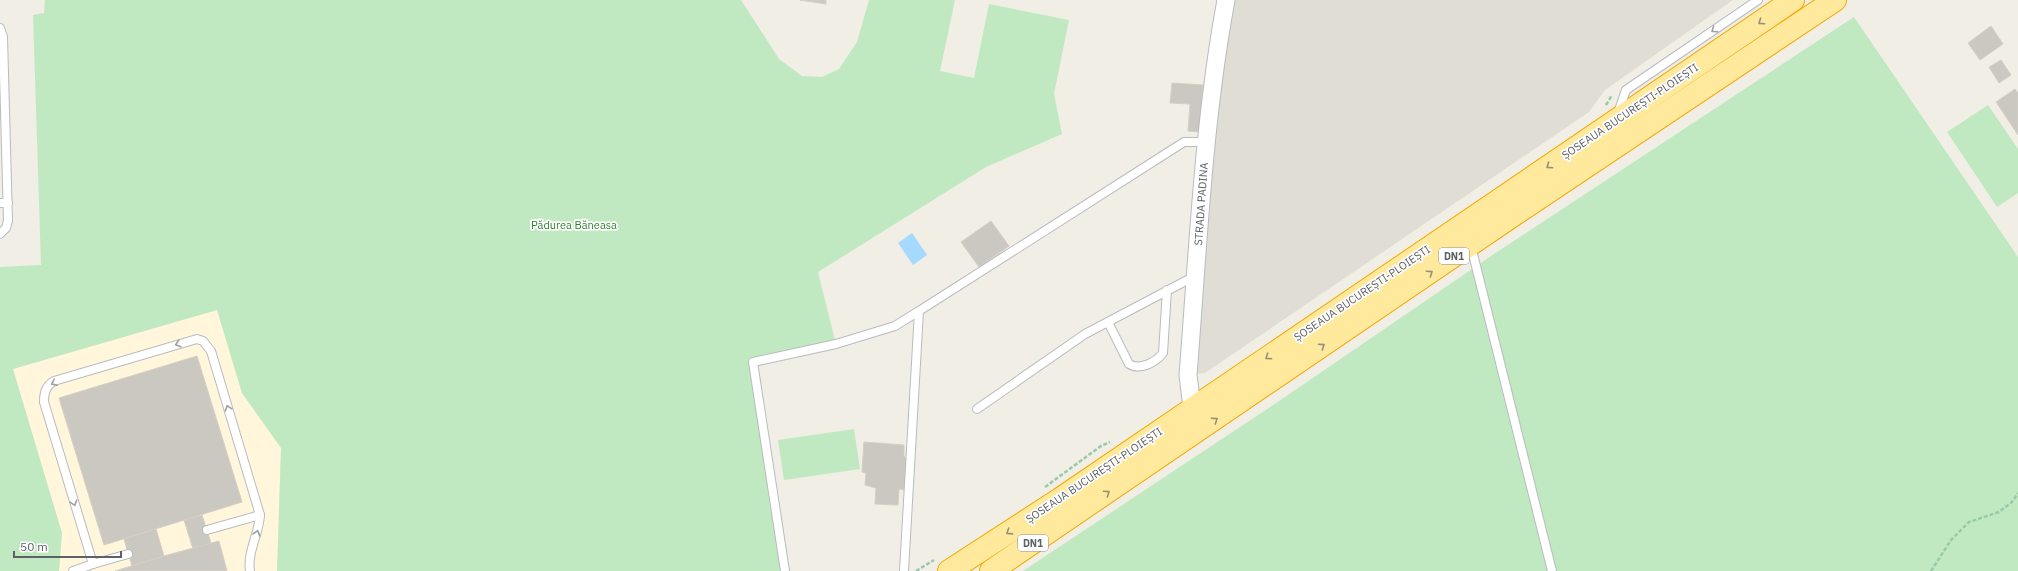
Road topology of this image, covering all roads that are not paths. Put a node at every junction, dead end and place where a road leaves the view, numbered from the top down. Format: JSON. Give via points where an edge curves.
{"nodes":[{"id":1,"x":1226,"y":0,"type":"edge"},
{"id":2,"x":1758,"y":0,"type":"edge"},
{"id":3,"x":1794,"y":0,"type":"edge"},
{"id":4,"x":1835,"y":0,"type":"edge"},
{"id":5,"x":0,"y":28,"type":"edge"},
{"id":6,"x":2,"y":56,"type":"edge"},
{"id":7,"x":1608,"y":115,"type":"junction"},
{"id":8,"x":1206,"y":142,"type":"junction"},
{"id":9,"x":4,"y":203,"type":"edge"},
{"id":10,"x":0,"y":234,"type":"edge"},
{"id":11,"x":1470,"y":245,"type":"junction"},
{"id":12,"x":1196,"y":275,"type":"junction"},
{"id":13,"x":1167,"y":290,"type":"junction"},
{"id":14,"x":919,"y":311,"type":"junction"},
{"id":15,"x":1108,"y":322,"type":"junction"},
{"id":16,"x":1192,"y":408,"type":"junction"},
{"id":17,"x":977,"y":409,"type":"dead end"},
{"id":18,"x":260,"y":515,"type":"junction"},
{"id":19,"x":207,"y":530,"type":"dead end"},
{"id":20,"x":128,"y":554,"type":"dead end"},
{"id":21,"x":945,"y":563,"type":"edge"},
{"id":22,"x":93,"y":564,"type":"junction"},
{"id":23,"x":997,"y":569,"type":"edge"},
{"id":24,"x":73,"y":571,"type":"edge"},
{"id":25,"x":250,"y":571,"type":"edge"},
{"id":26,"x":785,"y":571,"type":"edge"},
{"id":27,"x":904,"y":571,"type":"edge"},
{"id":28,"x":1552,"y":571,"type":"edge"}],
"edges":[{"from":1,"to":8,"type":"street","name":"STRADA PADINA","via":[[1216,56]]},
{"from":2,"to":7,"type":"lane","one_way":true,"via":[[1626,90]]},
{"from":3,"to":7,"type":"highway","name":"ȘOSEAUA BUCUREȘTI-PLOIEȘTI","number":"DN1","one_way":true},
{"from":4,"to":11,"type":"highway","name":"ȘOSEAUA BUCUREȘTI-PLOIEȘTI","number":"DN1"},
{"from":5,"to":6,"type":"lane","via":[[3,36]]},
{"from":6,"to":9,"type":"lane"},
{"from":7,"to":16,"type":"highway","name":"ȘOSEAUA BUCUREȘTI-PLOIEȘTI","number":"DN1","one_way":true},
{"from":8,"to":12,"type":"street","name":"STRADA PADINA"},
{"from":8,"to":14,"type":"lane","via":[[1184,142]]},
{"from":9,"to":10,"type":"lane","via":[[8,221]]},
{"from":23,"to":11,"type":"highway","name":"ȘOSEAUA BUCUREȘTI-PLOIEȘTI","number":"DN1","one_way":true},
{"from":11,"to":28,"type":"lane"},
{"from":12,"to":13,"type":"lane"},
{"from":12,"to":16,"type":"street","name":"STRADA PADINA","via":[[1188,375]]},
{"from":13,"to":15,"type":"lane"},
{"from":13,"to":15,"type":"lane","via":[[1163,353],[1157,360],[1137,367],[1129,364]]},
{"from":14,"to":26,"type":"lane","via":[[895,326],[836,344],[753,362]]},
{"from":14,"to":27,"type":"lane"},
{"from":15,"to":17,"type":"lane","via":[[1085,334]]},
{"from":16,"to":21,"type":"highway","name":"ȘOSEAUA BUCUREȘTI-PLOIEȘTI","number":"DN1","one_way":true,"via":[[1060,499]]},
{"from":18,"to":19,"type":"lane"},
{"from":18,"to":22,"type":"lane","one_way":true,"via":[[211,350],[203,341],[192,340],[54,381],[45,390],[44,402]]},
{"from":25,"to":18,"type":"lane","one_way":true},
{"from":20,"to":22,"type":"lane"},
{"from":22,"to":24,"type":"lane"}]}
